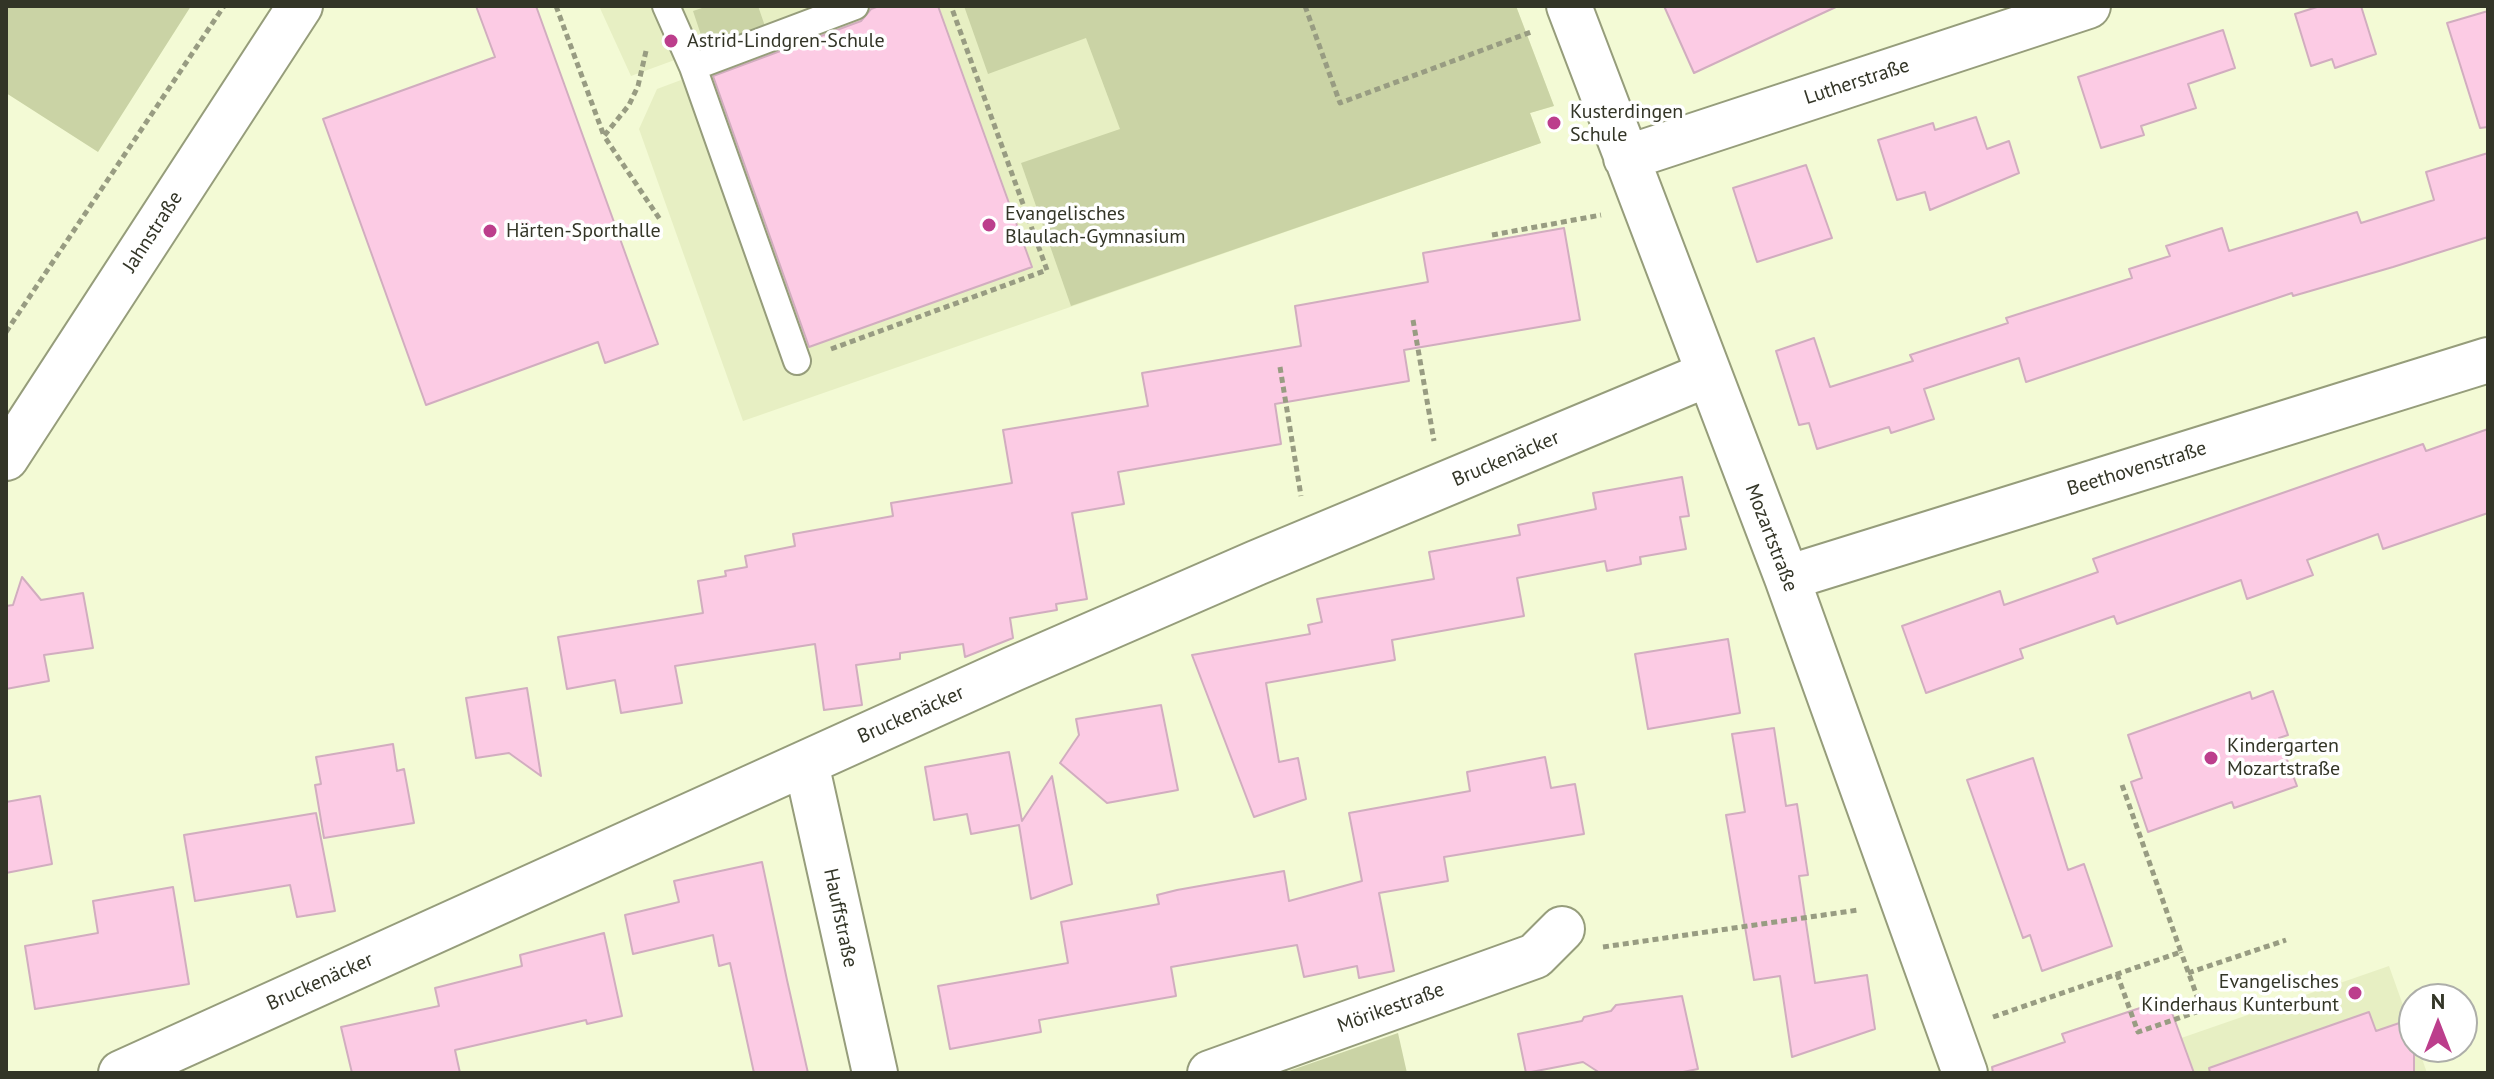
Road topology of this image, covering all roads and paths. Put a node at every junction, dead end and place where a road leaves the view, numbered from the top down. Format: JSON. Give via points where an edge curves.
{"nodes":[{"id":1,"x":224,"y":6,"type":"edge"},
{"id":2,"x":300,"y":6,"type":"edge"},
{"id":3,"x":556,"y":6,"type":"edge"},
{"id":4,"x":666,"y":6,"type":"edge"},
{"id":5,"x":855,"y":6,"type":"edge"},
{"id":6,"x":951,"y":6,"type":"edge"},
{"id":7,"x":1305,"y":6,"type":"edge"},
{"id":8,"x":2088,"y":6,"type":"edge"},
{"id":9,"x":1571,"y":11,"type":"edge"},
{"id":10,"x":647,"y":44,"type":"dead end"},
{"id":11,"x":693,"y":67,"type":"junction"},
{"id":12,"x":604,"y":136,"type":"junction"},
{"id":13,"x":1626,"y":158,"type":"junction"},
{"id":14,"x":1642,"y":202,"type":"junction"},
{"id":15,"x":661,"y":221,"type":"dead end"},
{"id":16,"x":1492,"y":235,"type":"dead end"},
{"id":17,"x":1413,"y":320,"type":"dead end"},
{"id":18,"x":6,"y":332,"type":"edge"},
{"id":19,"x":2488,"y":360,"type":"edge"},
{"id":20,"x":797,"y":361,"type":"joint"},
{"id":21,"x":1280,"y":367,"type":"dead end"},
{"id":22,"x":1708,"y":374,"type":"junction"},
{"id":23,"x":6,"y":458,"type":"edge"},
{"id":24,"x":1441,"y":486,"type":"junction"},
{"id":25,"x":1308,"y":541,"type":"junction"},
{"id":26,"x":1787,"y":578,"type":"junction"},
{"id":27,"x":806,"y":763,"type":"junction"},
{"id":28,"x":2121,"y":782,"type":"dead end"},
{"id":29,"x":1906,"y":903,"type":"junction"},
{"id":30,"x":1562,"y":929,"type":"joint"},
{"id":31,"x":2286,"y":940,"type":"dead end"},
{"id":32,"x":2181,"y":952,"type":"junction"},
{"id":33,"x":2188,"y":973,"type":"junction"},
{"id":34,"x":2117,"y":974,"type":"junction"},
{"id":35,"x":1950,"y":1032,"type":"junction"},
{"id":36,"x":121,"y":1073,"type":"edge"},
{"id":37,"x":875,"y":1073,"type":"edge"},
{"id":38,"x":1210,"y":1073,"type":"edge"},
{"id":39,"x":1965,"y":1073,"type":"edge"}],
"edges":[{"from":1,"to":18,"type":"path"},
{"from":2,"to":23,"type":"street","name":"Jahnstraße"},
{"from":3,"to":12,"type":"path"},
{"from":4,"to":11,"type":"lane"},
{"from":5,"to":11,"type":"lane"},
{"from":6,"to":20,"type":"path","via":[[1047,270]]},
{"from":7,"to":9,"type":"path","via":[[1340,103]]},
{"from":8,"to":13,"type":"street","name":"Lutherstraße"},
{"from":9,"to":13,"type":"street","name":"Mozartstraße"},
{"from":10,"to":12,"type":"path","via":[[629,105]]},
{"from":11,"to":20,"type":"lane"},
{"from":12,"to":15,"type":"path"},
{"from":13,"to":14,"type":"street","name":"Mozartstraße"},
{"from":14,"to":16,"type":"path","via":[[1600,216]]},
{"from":14,"to":22,"type":"street","name":"Mozartstraße"},
{"from":17,"to":24,"type":"path"},
{"from":19,"to":26,"type":"street","name":"Beethovenstraße"},
{"from":21,"to":25,"type":"path"},
{"from":22,"to":24,"type":"street","name":"Bruckenäcker"},
{"from":22,"to":26,"type":"street","name":"Mozartstraße"},
{"from":24,"to":25,"type":"street","name":"Bruckenäcker"},
{"from":25,"to":27,"type":"street","name":"Bruckenäcker"},
{"from":26,"to":29,"type":"street","name":"Mozartstraße"},
{"from":27,"to":36,"type":"street","name":"Bruckenäcker"},
{"from":27,"to":37,"type":"street","name":"Hauffstraße"},
{"from":28,"to":32,"type":"path"},
{"from":29,"to":30,"type":"path","via":[[1611,948],[1593,946]]},
{"from":29,"to":35,"type":"street","name":"Mozartstraße"},
{"from":30,"to":38,"type":"street","name":"Mörikestraße","via":[[1535,956]]},
{"from":31,"to":33,"type":"path"},
{"from":32,"to":33,"type":"path"},
{"from":32,"to":34,"type":"path"},
{"from":33,"to":34,"type":"path","via":[[2202,1010],[2138,1032]]},
{"from":34,"to":35,"type":"path"},
{"from":35,"to":39,"type":"street","name":"Mozartstraße"}]}
